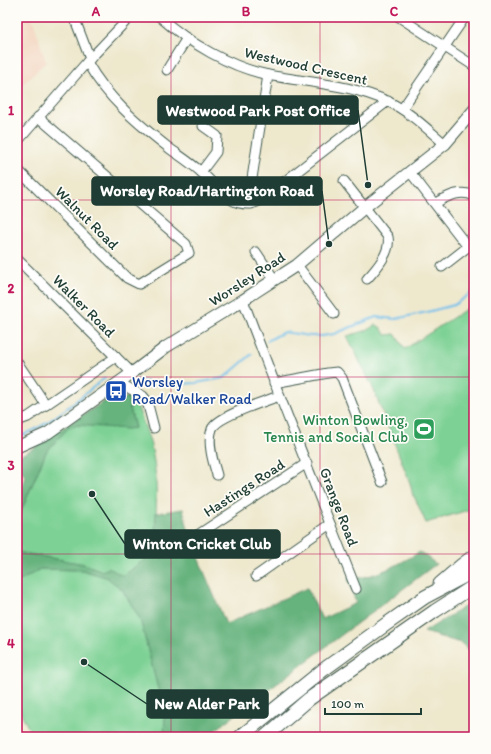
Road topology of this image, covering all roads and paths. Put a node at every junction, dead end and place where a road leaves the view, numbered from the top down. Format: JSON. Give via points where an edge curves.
{"nodes":[{"id":1,"x":74,"y":17,"type":"edge"},
{"id":2,"x":130,"y":17,"type":"edge"},
{"id":3,"x":160,"y":17,"type":"edge"},
{"id":4,"x":465,"y":17,"type":"edge"},
{"id":5,"x":404,"y":18,"type":"edge"},
{"id":6,"x":187,"y":38,"type":"junction"},
{"id":7,"x":445,"y":47,"type":"junction"},
{"id":8,"x":89,"y":60,"type":"junction"},
{"id":9,"x":474,"y":66,"type":"edge"},
{"id":10,"x":167,"y":70,"type":"dead end"},
{"id":11,"x":268,"y":75,"type":"junction"},
{"id":12,"x":388,"y":102,"type":"junction"},
{"id":13,"x":402,"y":109,"type":"junction"},
{"id":14,"x":473,"y":115,"type":"edge"},
{"id":15,"x":38,"y":117,"type":"junction"},
{"id":16,"x":203,"y":126,"type":"dead end"},
{"id":17,"x":17,"y":142,"type":"edge"},
{"id":18,"x":445,"y":144,"type":"junction"},
{"id":19,"x":17,"y":169,"type":"edge"},
{"id":20,"x":201,"y":172,"type":"junction"},
{"id":21,"x":410,"y":172,"type":"junction"},
{"id":22,"x":344,"y":181,"type":"dead end"},
{"id":23,"x":474,"y":196,"type":"edge"},
{"id":24,"x":251,"y":204,"type":"junction"},
{"id":25,"x":435,"y":204,"type":"junction"},
{"id":26,"x":365,"y":207,"type":"junction"},
{"id":27,"x":471,"y":245,"type":"edge"},
{"id":28,"x":256,"y":252,"type":"dead end"},
{"id":29,"x":17,"y":259,"type":"edge"},
{"id":30,"x":296,"y":265,"type":"junction"},
{"id":31,"x":442,"y":268,"type":"dead end"},
{"id":32,"x":274,"y":279,"type":"junction"},
{"id":33,"x":367,"y":279,"type":"dead end"},
{"id":34,"x":243,"y":300,"type":"junction"},
{"id":35,"x":334,"y":314,"type":"dead end"},
{"id":36,"x":116,"y":357,"type":"junction"},
{"id":37,"x":17,"y":362,"type":"edge"},
{"id":38,"x":132,"y":373,"type":"junction"},
{"id":39,"x":118,"y":382,"type":"junction"},
{"id":40,"x":274,"y":383,"type":"junction"},
{"id":41,"x":279,"y":396,"type":"junction"},
{"id":42,"x":46,"y":405,"type":"junction"},
{"id":43,"x":17,"y":421,"type":"edge"},
{"id":44,"x":154,"y":428,"type":"dead end"},
{"id":45,"x":17,"y":448,"type":"edge"},
{"id":46,"x":307,"y":463,"type":"junction"},
{"id":47,"x":217,"y":475,"type":"dead end"},
{"id":48,"x":382,"y":482,"type":"dead end"},
{"id":49,"x":330,"y":524,"type":"junction"},
{"id":50,"x":196,"y":536,"type":"dead end"},
{"id":51,"x":474,"y":556,"type":"edge"},
{"id":52,"x":474,"y":571,"type":"edge"},
{"id":53,"x":256,"y":576,"type":"dead end"},
{"id":54,"x":474,"y":587,"type":"edge"},
{"id":55,"x":356,"y":589,"type":"dead end"},
{"id":56,"x":426,"y":598,"type":"junction"},
{"id":57,"x":240,"y":737,"type":"edge"},
{"id":58,"x":265,"y":737,"type":"edge"}],
"edges":[{"from":1,"to":8,"type":"street"},
{"from":2,"to":8,"type":"street"},
{"from":3,"to":6,"type":"street","name":"Westwood Crescent"},
{"from":4,"to":7,"type":"street"},
{"from":5,"to":7,"type":"street"},
{"from":6,"to":10,"type":"street"},
{"from":6,"to":11,"type":"street","name":"Westwood Crescent","via":[[239,66]]},
{"from":7,"to":9,"type":"street"},
{"from":7,"to":13,"type":"street"},
{"from":8,"to":15,"type":"street"},
{"from":8,"to":20,"type":"street","via":[[104,88],[131,117]]},
{"from":11,"to":12,"type":"street","name":"Westwood Crescent","via":[[346,87]]},
{"from":11,"to":24,"type":"street","via":[[251,185]]},
{"from":12,"to":13,"type":"street","name":"Westwood Crescent"},
{"from":12,"to":24,"type":"street","via":[[262,199]]},
{"from":13,"to":18,"type":"street","name":"Westwood Crescent"},
{"from":14,"to":18,"type":"main road","name":"Worsley Road"},
{"from":15,"to":17,"type":"street"},
{"from":15,"to":19,"type":"street","name":"Walnut Road","via":[[186,244],[189,253],[139,284],[127,278]]},
{"from":16,"to":20,"type":"street","via":[[216,136],[216,152]]},
{"from":18,"to":21,"type":"main road","name":"Worsley Road"},
{"from":20,"to":24,"type":"street","via":[[233,200]]},
{"from":21,"to":25,"type":"street"},
{"from":21,"to":26,"type":"main road","name":"Worsley Road"},
{"from":22,"to":26,"type":"street"},
{"from":23,"to":25,"type":"street","via":[[458,194]]},
{"from":25,"to":27,"type":"street"},
{"from":26,"to":30,"type":"main road","name":"Worsley Road"},
{"from":26,"to":33,"type":"street","via":[[389,241],[387,250]]},
{"from":27,"to":31,"type":"street"},
{"from":28,"to":32,"type":"street"},
{"from":29,"to":36,"type":"street","name":"Walker Road"},
{"from":30,"to":32,"type":"main road","name":"Worsley Road"},
{"from":30,"to":35,"type":"street"},
{"from":32,"to":34,"type":"main road","name":"Worsley Road"},
{"from":34,"to":38,"type":"main road","name":"Worsley Road","via":[[166,346]]},
{"from":34,"to":40,"type":"street","name":"Grange Road"},
{"from":36,"to":38,"type":"street","name":"Walker Road"},
{"from":36,"to":42,"type":"street"},
{"from":37,"to":42,"type":"street"},
{"from":38,"to":39,"type":"main road","name":"Worsley Road"},
{"from":39,"to":44,"type":"street","via":[[147,401]]},
{"from":39,"to":45,"type":"main road","name":"Worsley Road","via":[[48,433]]},
{"from":40,"to":41,"type":"street","name":"Grange Road"},
{"from":40,"to":48,"type":"street","via":[[337,372],[342,378]]},
{"from":41,"to":46,"type":"street","name":"Grange Road"},
{"from":41,"to":47,"type":"street","via":[[230,415],[212,428],[210,440]]},
{"from":42,"to":43,"type":"street"},
{"from":46,"to":49,"type":"street","name":"Grange Road"},
{"from":46,"to":50,"type":"street","name":"Hastings Road"},
{"from":49,"to":53,"type":"street"},
{"from":49,"to":55,"type":"street","name":"Grange Road"},
{"from":51,"to":56,"type":"highway"},
{"from":52,"to":56,"type":"highway"},
{"from":54,"to":58,"type":"highway","via":[[435,611],[309,699]]},
{"from":56,"to":57,"type":"highway","via":[[328,667]]}]}
